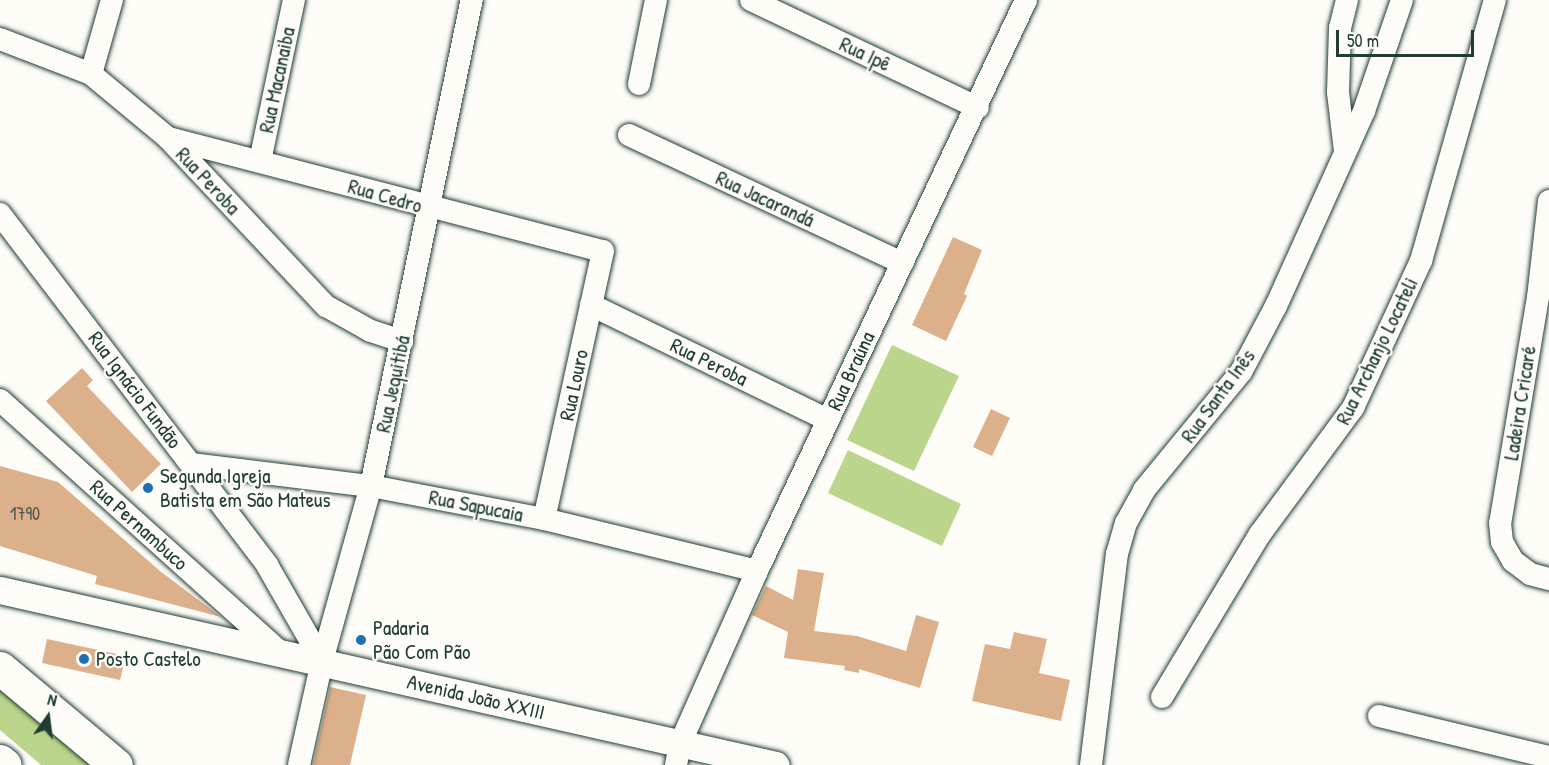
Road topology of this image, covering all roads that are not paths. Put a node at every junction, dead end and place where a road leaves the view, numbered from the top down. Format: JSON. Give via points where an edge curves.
{"nodes":[{"id":1,"x":112,"y":0,"type":"edge"},
{"id":2,"x":294,"y":0,"type":"edge"},
{"id":3,"x":472,"y":0,"type":"edge"},
{"id":4,"x":656,"y":0,"type":"edge"},
{"id":5,"x":751,"y":0,"type":"edge"},
{"id":6,"x":1026,"y":0,"type":"edge"},
{"id":7,"x":1347,"y":0,"type":"edge"},
{"id":8,"x":1402,"y":0,"type":"edge"},
{"id":9,"x":1496,"y":0,"type":"edge"},
{"id":10,"x":0,"y":39,"type":"edge"},
{"id":11,"x":91,"y":74,"type":"junction"},
{"id":12,"x":639,"y":84,"type":"dead end"},
{"id":13,"x":978,"y":108,"type":"junction"},
{"id":14,"x":628,"y":135,"type":"dead end"},
{"id":15,"x":168,"y":138,"type":"junction"},
{"id":16,"x":1345,"y":151,"type":"junction"},
{"id":17,"x":260,"y":161,"type":"junction"},
{"id":18,"x":1549,"y":201,"type":"edge"},
{"id":19,"x":427,"y":207,"type":"junction"},
{"id":20,"x":0,"y":214,"type":"edge"},
{"id":21,"x":603,"y":251,"type":"joint"},
{"id":22,"x":902,"y":263,"type":"junction"},
{"id":23,"x":591,"y":305,"type":"junction"},
{"id":24,"x":402,"y":341,"type":"junction"},
{"id":25,"x":0,"y":400,"type":"edge"},
{"id":26,"x":828,"y":420,"type":"junction"},
{"id":27,"x":191,"y":464,"type":"junction"},
{"id":28,"x":371,"y":486,"type":"junction"},
{"id":29,"x":544,"y":519,"type":"junction"},
{"id":30,"x":757,"y":571,"type":"junction"},
{"id":31,"x":1549,"y":579,"type":"edge"},
{"id":32,"x":0,"y":590,"type":"edge"},
{"id":33,"x":278,"y":650,"type":"junction"},
{"id":34,"x":322,"y":661,"type":"junction"},
{"id":35,"x":0,"y":668,"type":"edge"},
{"id":36,"x":1162,"y":697,"type":"dead end"},
{"id":37,"x":1379,"y":717,"type":"dead end"},
{"id":38,"x":678,"y":754,"type":"edge"},
{"id":39,"x":1549,"y":757,"type":"edge"},
{"id":40,"x":0,"y":761,"type":"edge"},
{"id":41,"x":5,"y":765,"type":"edge"},
{"id":42,"x":116,"y":765,"type":"edge"},
{"id":43,"x":299,"y":765,"type":"edge"},
{"id":44,"x":776,"y":765,"type":"edge"},
{"id":45,"x":1091,"y":765,"type":"edge"}],
"edges":[{"from":1,"to":11,"type":"street"},
{"from":2,"to":17,"type":"street","name":"Rua Macanaiba"},
{"from":3,"to":19,"type":"street","name":"Rua Jequitibá"},
{"from":4,"to":12,"type":"street"},
{"from":5,"to":13,"type":"street","name":"Rua Ipê"},
{"from":6,"to":13,"type":"street","name":"Rua Braúna"},
{"from":7,"to":16,"type":"street","via":[[1340,28],[1338,92]]},
{"from":8,"to":16,"type":"street","name":"Rua Santa Inês","via":[[1364,111]]},
{"from":9,"to":36,"type":"street","name":"Rua Archanjo Locateli","via":[[1420,261],[1353,408],[1260,534]]},
{"from":10,"to":11,"type":"street","name":"Rua Peroba"},
{"from":11,"to":15,"type":"street","name":"Rua Peroba"},
{"from":13,"to":22,"type":"street","name":"Rua Braúna"},
{"from":14,"to":22,"type":"street","name":"Rua Jacarandá"},
{"from":15,"to":17,"type":"street","name":"Rua Cedro"},
{"from":15,"to":24,"type":"street","name":"Rua Peroba","via":[[326,306],[371,331]]},
{"from":16,"to":45,"type":"street","name":"Rua Santa Inês","via":[[1276,306],[1241,372],[1144,490],[1126,523],[1117,554]]},
{"from":17,"to":19,"type":"street","name":"Rua Cedro"},
{"from":18,"to":31,"type":"street","name":"Ladeira Cricaré","via":[[1538,297],[1500,524],[1502,542],[1513,561],[1530,574]]},
{"from":19,"to":21,"type":"street","name":"Rua Cedro"},
{"from":19,"to":24,"type":"street","name":"Rua Jequitibá"},
{"from":20,"to":27,"type":"street","name":"Rua Ignácio Fundão"},
{"from":21,"to":23,"type":"street","name":"Rua Louro"},
{"from":22,"to":26,"type":"street","name":"Rua Braúna"},
{"from":23,"to":26,"type":"street","name":"Rua Peroba"},
{"from":23,"to":29,"type":"street","name":"Rua Louro"},
{"from":24,"to":28,"type":"street","name":"Rua Jequitibá"},
{"from":25,"to":33,"type":"street","name":"Rua Pernambuco"},
{"from":26,"to":30,"type":"street","name":"Rua Braúna"},
{"from":27,"to":28,"type":"street","name":"Rua Sapucaia"},
{"from":27,"to":34,"type":"street","name":"Rua Ignácio Fundão","via":[[267,565]]},
{"from":28,"to":29,"type":"street","name":"Rua Sapucaia"},
{"from":28,"to":34,"type":"street","name":"Rua Jequitibá"},
{"from":29,"to":30,"type":"street","name":"Rua Sapucaia"},
{"from":30,"to":38,"type":"street","name":"Rua Braúna"},
{"from":32,"to":33,"type":"street","name":"Avenida João XXIII"},
{"from":33,"to":34,"type":"street","name":"Avenida João XXIII"},
{"from":34,"to":38,"type":"street","name":"Avenida João XXIII"},
{"from":34,"to":43,"type":"street","name":"Rua Jequitibá"},
{"from":35,"to":42,"type":"main road"},
{"from":37,"to":39,"type":"street"},
{"from":38,"to":44,"type":"street","name":"Avenida João XXIII"},
{"from":40,"to":41,"type":"main road"}]}
